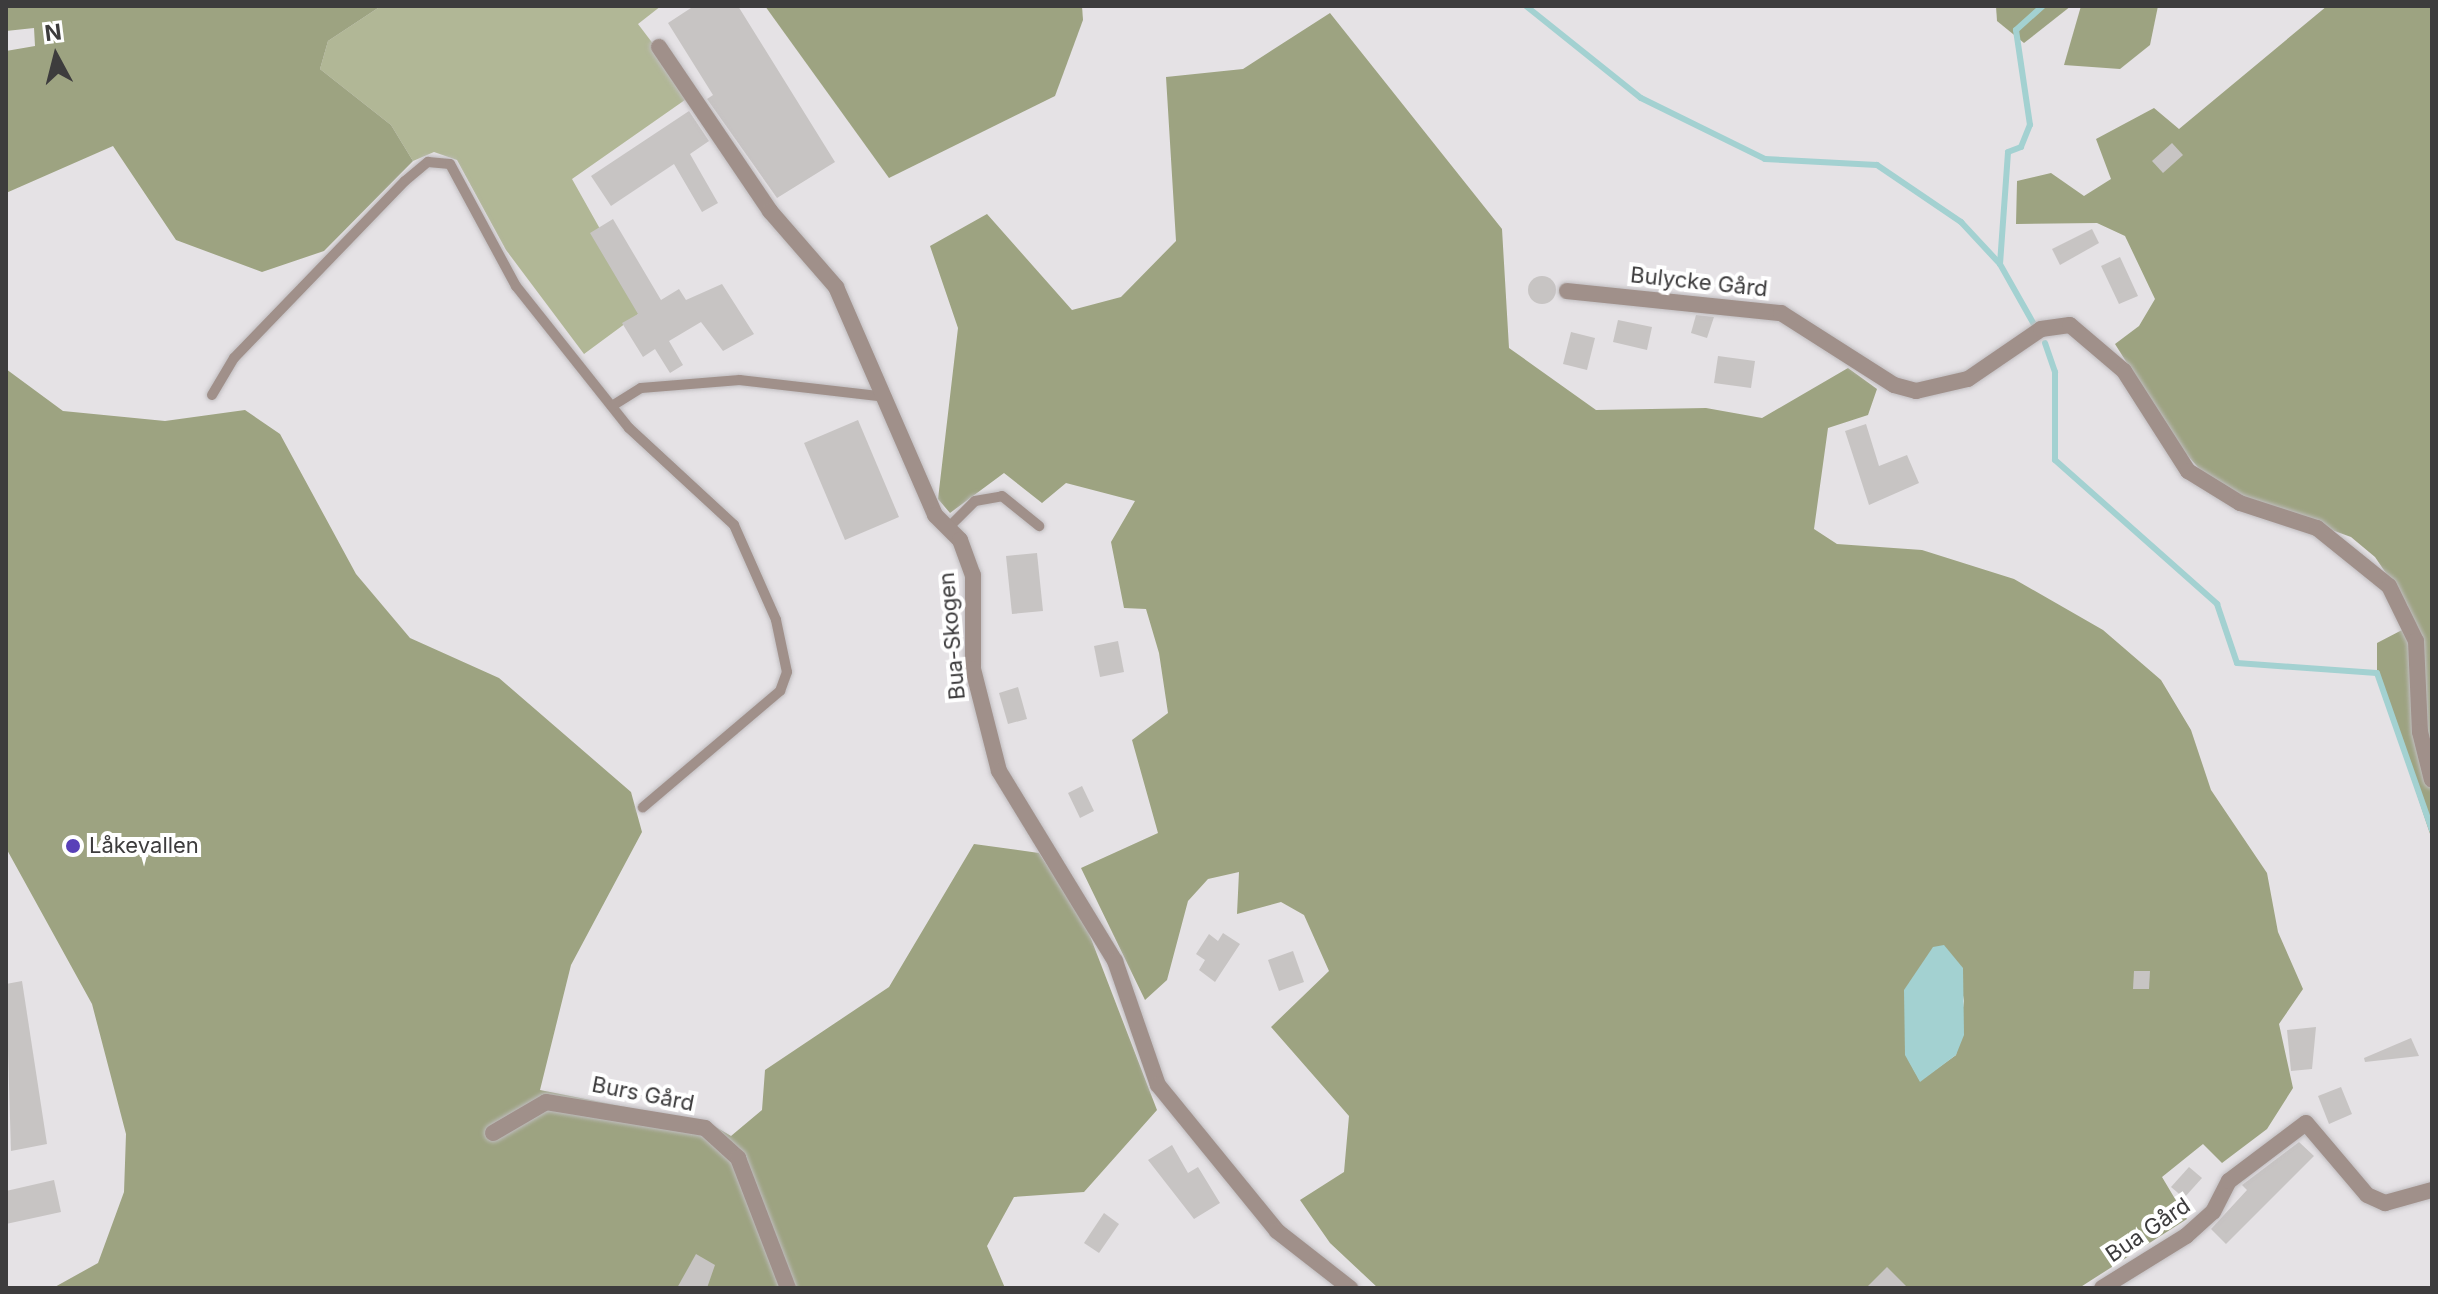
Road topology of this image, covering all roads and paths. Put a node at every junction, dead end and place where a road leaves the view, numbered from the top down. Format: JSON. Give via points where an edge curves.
{"nodes":[{"id":1,"x":659,"y":47,"type":"dead end"},
{"id":2,"x":1567,"y":291,"type":"dead end"},
{"id":3,"x":212,"y":395,"type":"dead end"},
{"id":4,"x":886,"y":397,"type":"junction"},
{"id":5,"x":612,"y":406,"type":"junction"},
{"id":6,"x":1039,"y":526,"type":"dead end"},
{"id":7,"x":948,"y":528,"type":"junction"},
{"id":8,"x":2432,"y":780,"type":"edge"},
{"id":9,"x":643,"y":807,"type":"dead end"},
{"id":10,"x":493,"y":1133,"type":"dead end"},
{"id":11,"x":2432,"y":1190,"type":"edge"},
{"id":12,"x":788,"y":1288,"type":"edge"},
{"id":13,"x":1350,"y":1288,"type":"edge"},
{"id":14,"x":2102,"y":1288,"type":"edge"}],
"edges":[{"from":1,"to":4,"type":"street","name":"Bua-Skogen","via":[[770,211],[836,287]]},
{"from":2,"to":8,"type":"street","name":"Bulycke Gård","via":[[1772,311],[1916,391],[1968,379],[2041,329],[2070,325],[2124,371],[2188,471],[2240,503],[2330,535],[2389,586],[2416,641],[2420,732]]},
{"from":3,"to":5,"type":"lane","via":[[234,358],[405,181],[428,162],[444,160],[457,171],[506,274]]},
{"from":4,"to":5,"type":"lane","via":[[740,380],[641,388]]},
{"from":4,"to":7,"type":"street","name":"Bua-Skogen","via":[[935,515]]},
{"from":5,"to":9,"type":"lane","via":[[650,452],[734,525],[767,591],[787,672],[780,691]]},
{"from":6,"to":7,"type":"lane","via":[[1002,496],[975,501]]},
{"from":7,"to":13,"type":"street","name":"Bua-Skogen","via":[[973,575],[973,669],[999,771],[1115,961],[1158,1085],[1277,1231]]},
{"from":10,"to":12,"type":"street","name":"Burs Gård","via":[[546,1102],[705,1128],[738,1158]]},
{"from":11,"to":14,"type":"street","name":"Bua Gård","via":[[2385,1203],[2367,1195],[2306,1123],[2229,1181],[2213,1212],[2186,1236]]}]}
